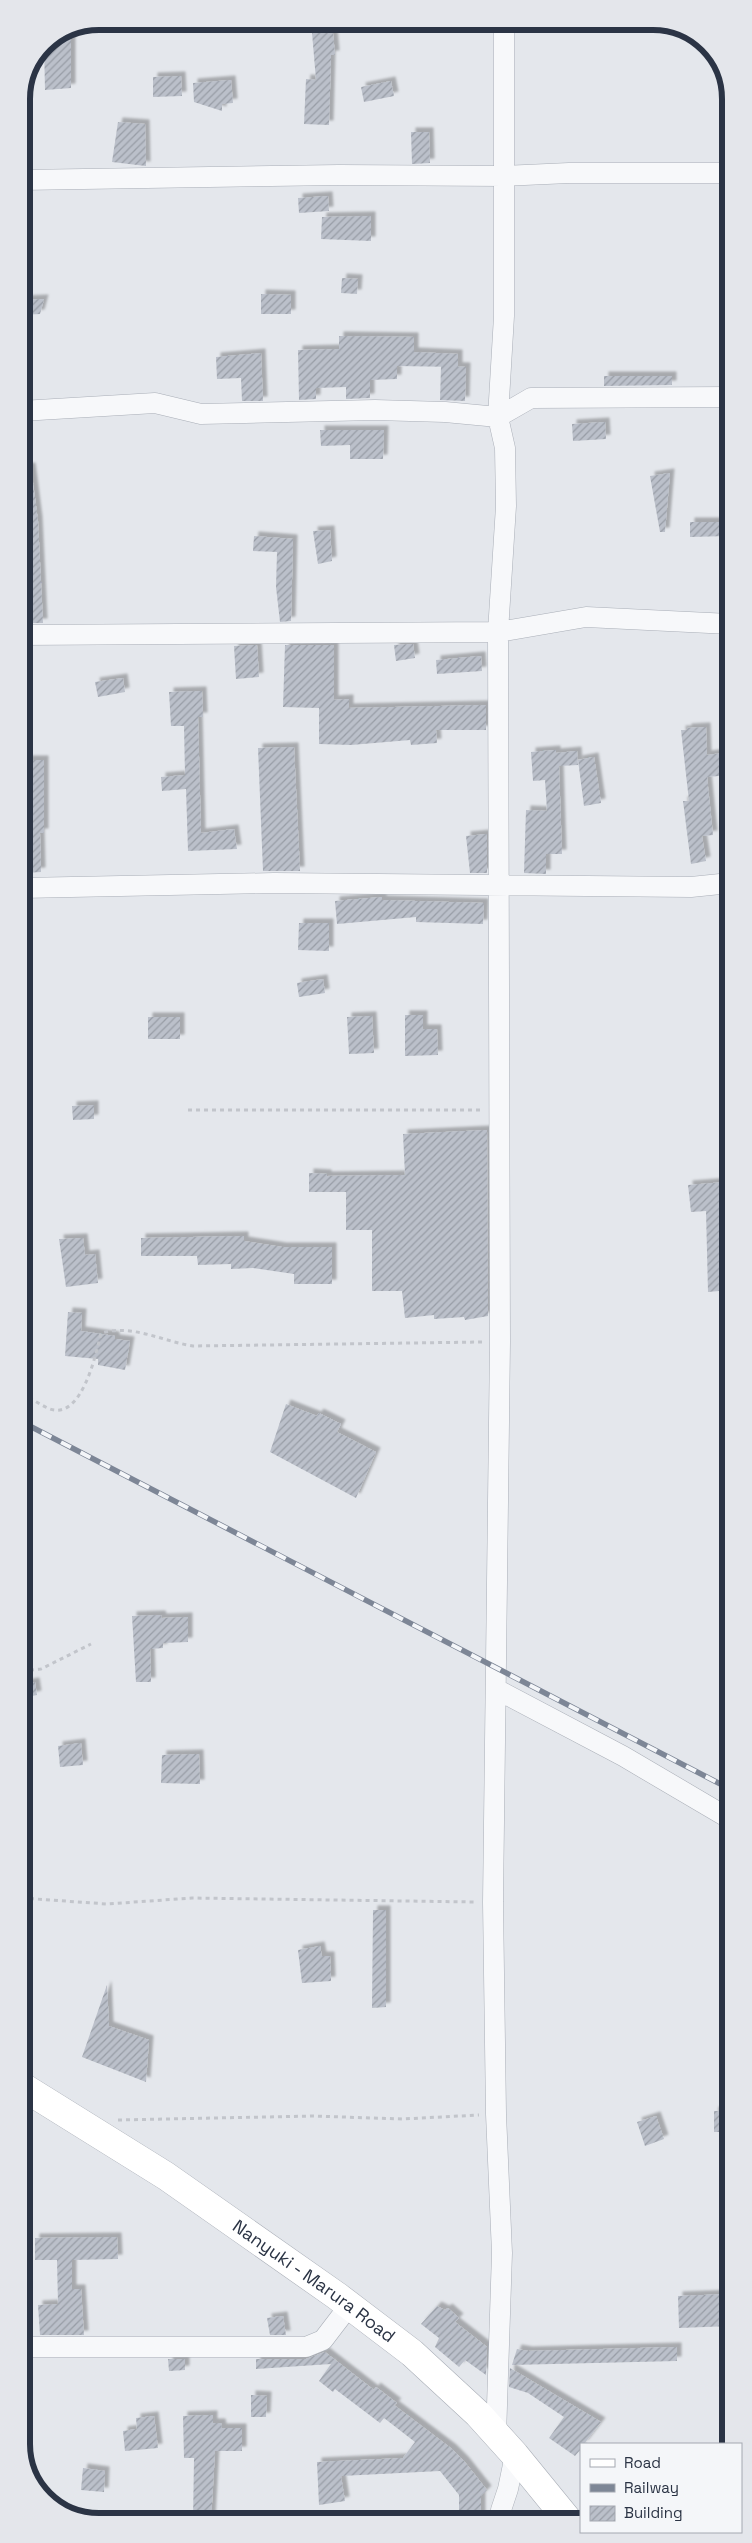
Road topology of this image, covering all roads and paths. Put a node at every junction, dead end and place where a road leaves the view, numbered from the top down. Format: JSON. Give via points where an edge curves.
{"nodes":[{"id":1,"x":504,"y":30,"type":"edge"},
{"id":2,"x":722,"y":173,"type":"edge"},
{"id":3,"x":504,"y":176,"type":"junction"},
{"id":4,"x":30,"y":180,"type":"edge"},
{"id":5,"x":722,"y":397,"type":"edge"},
{"id":6,"x":30,"y":411,"type":"edge"},
{"id":7,"x":498,"y":417,"type":"junction"},
{"id":8,"x":722,"y":624,"type":"edge"},
{"id":9,"x":498,"y":632,"type":"junction"},
{"id":10,"x":30,"y":635,"type":"edge"},
{"id":11,"x":722,"y":884,"type":"edge"},
{"id":12,"x":498,"y":886,"type":"junction"},
{"id":13,"x":30,"y":888,"type":"edge"},
{"id":14,"x":188,"y":1110,"type":"dead end"},
{"id":15,"x":500,"y":1110,"type":"junction"},
{"id":16,"x":500,"y":1342,"type":"junction"},
{"id":17,"x":30,"y":1398,"type":"edge"},
{"id":18,"x":91,"y":1644,"type":"dead end"},
{"id":19,"x":30,"y":1670,"type":"edge"},
{"id":20,"x":496,"y":1689,"type":"junction"},
{"id":21,"x":722,"y":1814,"type":"edge"},
{"id":22,"x":30,"y":1899,"type":"edge"},
{"id":23,"x":493,"y":1902,"type":"junction"},
{"id":24,"x":30,"y":2091,"type":"edge"},
{"id":25,"x":496,"y":2114,"type":"junction"},
{"id":26,"x":114,"y":2120,"type":"dead end"},
{"id":27,"x":349,"y":2306,"type":"junction"},
{"id":28,"x":30,"y":2347,"type":"edge"},
{"id":29,"x":506,"y":2445,"type":"junction"},
{"id":30,"x":501,"y":2513,"type":"edge"},
{"id":31,"x":562,"y":2513,"type":"edge"}],
"edges":[{"from":1,"to":3,"type":"street"},
{"from":2,"to":3,"type":"street"},
{"from":3,"to":4,"type":"street"},
{"from":3,"to":7,"type":"street","via":[[504,316]]},
{"from":5,"to":7,"type":"street","via":[[531,398]]},
{"from":6,"to":7,"type":"street","via":[[155,403],[201,414],[375,410]]},
{"from":7,"to":9,"type":"street","via":[[505,448],[506,506]]},
{"from":8,"to":9,"type":"street","via":[[586,617]]},
{"from":9,"to":10,"type":"street"},
{"from":9,"to":12,"type":"street"},
{"from":11,"to":12,"type":"street","via":[[691,887]]},
{"from":12,"to":13,"type":"street","via":[[274,883]]},
{"from":12,"to":15,"type":"street"},
{"from":14,"to":15,"type":"path"},
{"from":15,"to":16,"type":"street"},
{"from":16,"to":17,"type":"path","via":[[193,1346],[135,1330],[115,1329],[101,1333],[92,1371],[73,1404],[64,1410],[51,1409]]},
{"from":16,"to":20,"type":"street"},
{"from":18,"to":19,"type":"path","via":[[41,1669]]},
{"from":20,"to":21,"type":"street","via":[[623,1756]]},
{"from":20,"to":23,"type":"street"},
{"from":22,"to":23,"type":"path","via":[[108,1904],[192,1898]]},
{"from":23,"to":25,"type":"street"},
{"from":24,"to":27,"type":"street","name":"Nanyuki - Marura Road","via":[[166,2176]]},
{"from":25,"to":26,"type":"path","via":[[402,2119],[314,2116]]},
{"from":25,"to":29,"type":"street"},
{"from":27,"to":28,"type":"street","via":[[323,2340],[306,2346]]},
{"from":27,"to":29,"type":"street","name":"Nanyuki - Marura Road","via":[[442,2379]]},
{"from":29,"to":30,"type":"street","via":[[508,2489]]},
{"from":29,"to":31,"type":"street","name":"Nanyuki - Marura Road"}]}
